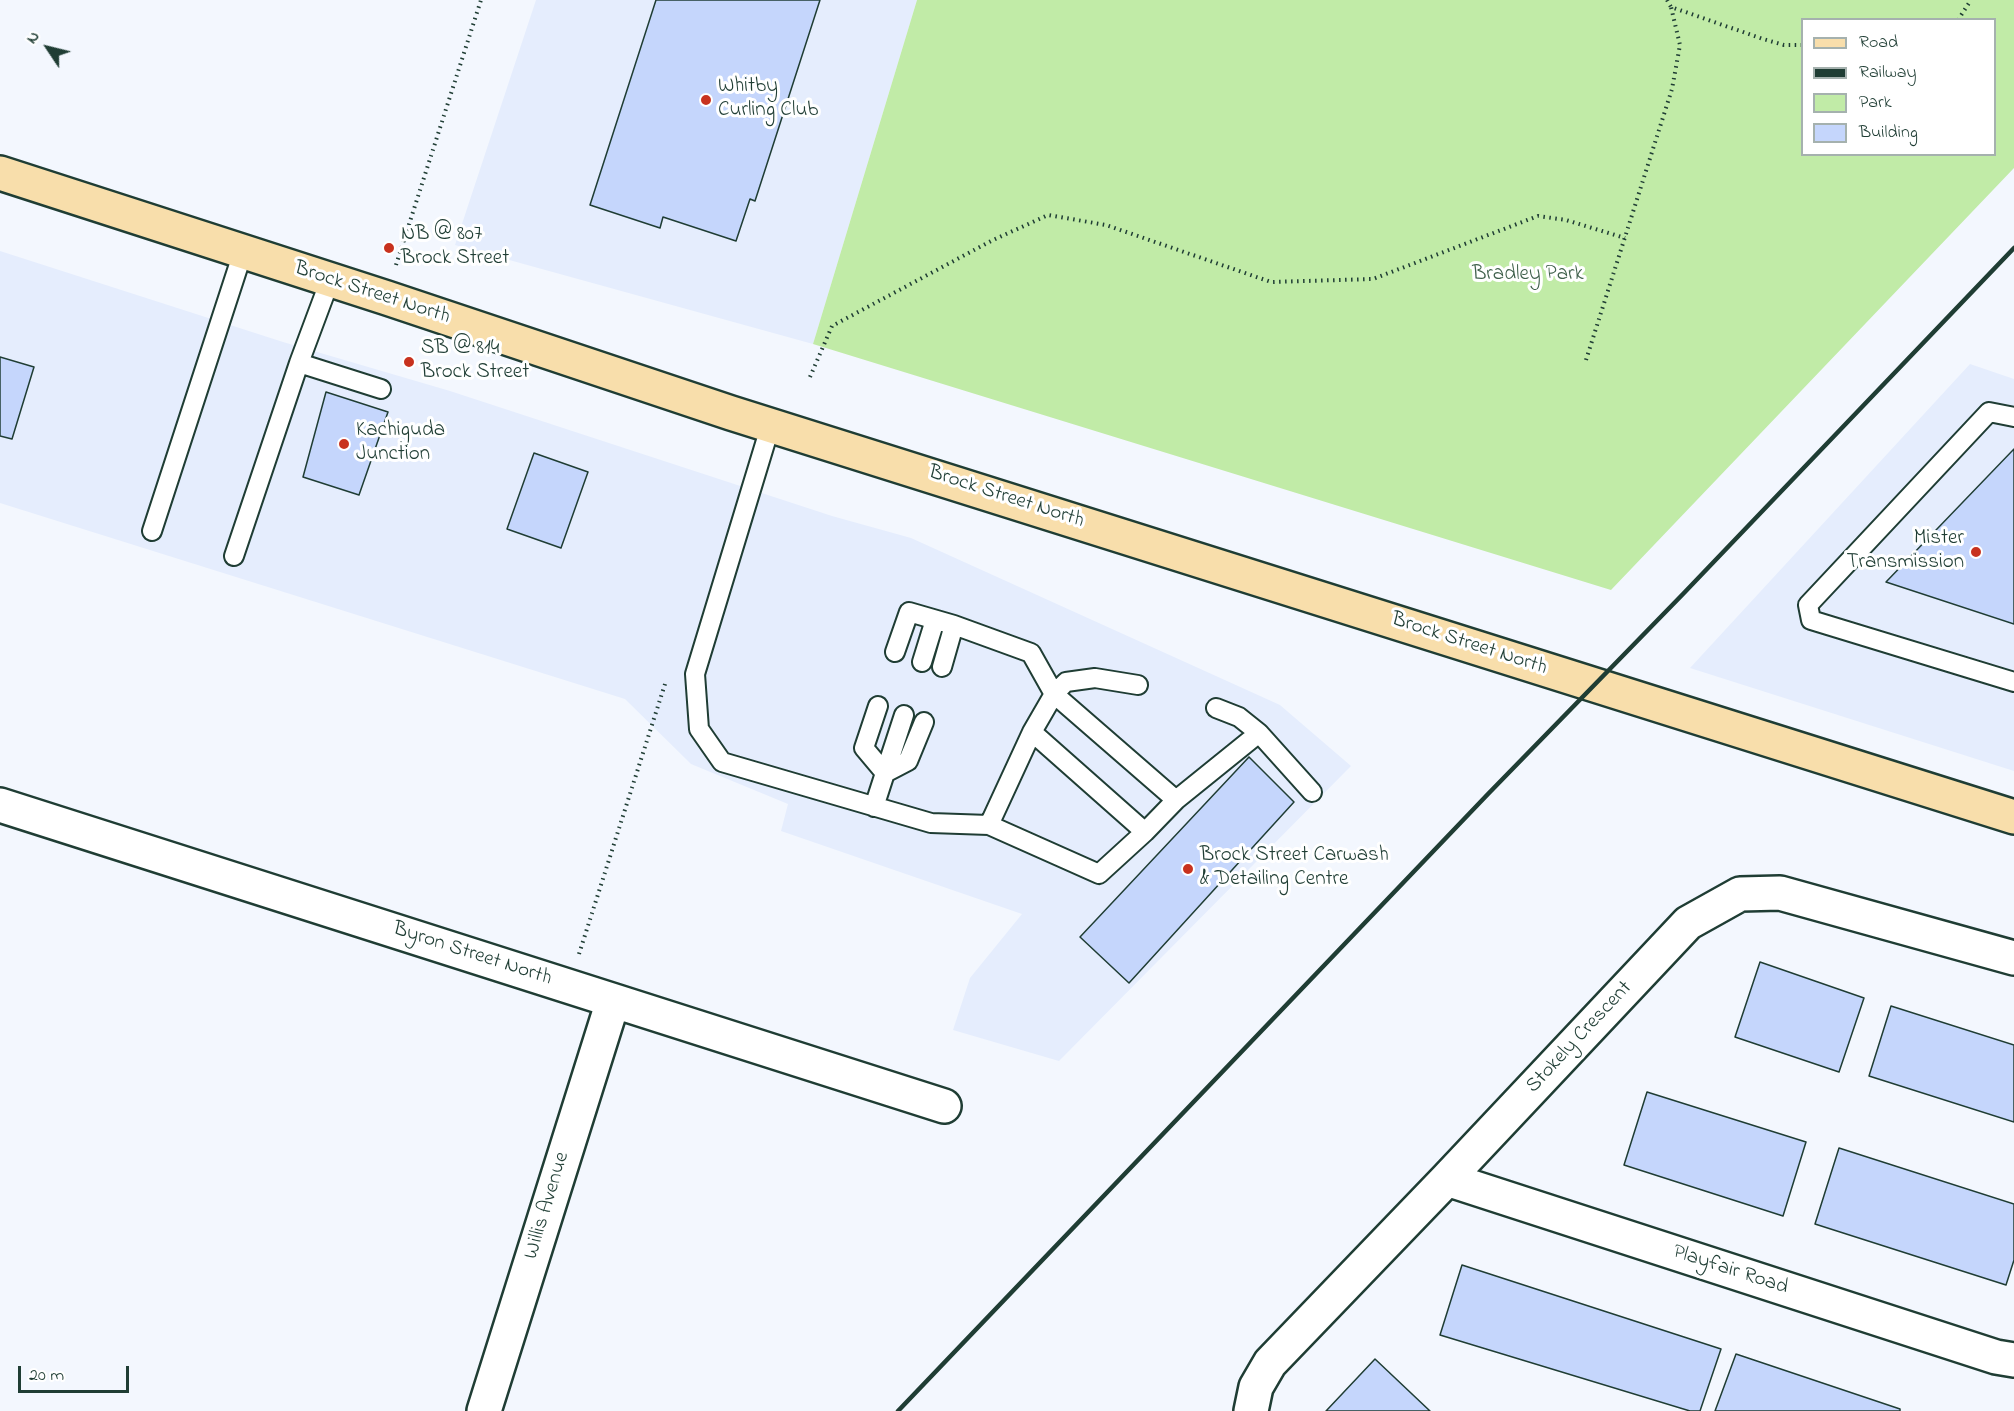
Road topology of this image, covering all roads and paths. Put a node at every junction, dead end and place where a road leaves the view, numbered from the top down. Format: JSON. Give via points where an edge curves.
{"nodes":[{"id":1,"x":481,"y":0,"type":"edge"},
{"id":2,"x":1667,"y":0,"type":"edge"},
{"id":3,"x":1971,"y":0,"type":"edge"},
{"id":4,"x":1671,"y":7,"type":"junction"},
{"id":5,"x":1959,"y":18,"type":"edge"},
{"id":6,"x":1801,"y":45,"type":"edge"},
{"id":7,"x":0,"y":172,"type":"edge"},
{"id":8,"x":1625,"y":238,"type":"junction"},
{"id":9,"x":243,"y":252,"type":"junction"},
{"id":10,"x":330,"y":280,"type":"junction"},
{"id":11,"x":387,"y":298,"type":"junction"},
{"id":12,"x":1586,"y":360,"type":"dead end"},
{"id":13,"x":299,"y":363,"type":"junction"},
{"id":14,"x":810,"y":376,"type":"dead end"},
{"id":15,"x":381,"y":389,"type":"dead end"},
{"id":16,"x":2014,"y":417,"type":"edge"},
{"id":17,"x":771,"y":424,"type":"junction"},
{"id":18,"x":152,"y":531,"type":"dead end"},
{"id":19,"x":234,"y":556,"type":"dead end"},
{"id":20,"x":935,"y":620,"type":"junction"},
{"id":21,"x":954,"y":626,"type":"junction"},
{"id":22,"x":895,"y":652,"type":"dead end"},
{"id":23,"x":922,"y":662,"type":"dead end"},
{"id":24,"x":942,"y":667,"type":"dead end"},
{"id":25,"x":2014,"y":682,"type":"edge"},
{"id":26,"x":666,"y":684,"type":"dead end"},
{"id":27,"x":1138,"y":685,"type":"dead end"},
{"id":28,"x":1054,"y":694,"type":"junction"},
{"id":29,"x":878,"y":706,"type":"dead end"},
{"id":30,"x":1216,"y":708,"type":"dead end"},
{"id":31,"x":904,"y":715,"type":"dead end"},
{"id":32,"x":924,"y":722,"type":"dead end"},
{"id":33,"x":1032,"y":732,"type":"junction"},
{"id":34,"x":1259,"y":733,"type":"junction"},
{"id":35,"x":885,"y":773,"type":"junction"},
{"id":36,"x":1312,"y":792,"type":"dead end"},
{"id":37,"x":1176,"y":800,"type":"junction"},
{"id":38,"x":0,"y":805,"type":"edge"},
{"id":39,"x":874,"y":807,"type":"junction"},
{"id":40,"x":2014,"y":817,"type":"edge"},
{"id":41,"x":989,"y":825,"type":"junction"},
{"id":42,"x":1145,"y":832,"type":"junction"},
{"id":43,"x":2014,"y":958,"type":"edge"},
{"id":44,"x":576,"y":962,"type":"dead end"},
{"id":45,"x":613,"y":1001,"type":"junction"},
{"id":46,"x":944,"y":1106,"type":"dead end"},
{"id":47,"x":1447,"y":1179,"type":"junction"},
{"id":48,"x":2014,"y":1360,"type":"edge"},
{"id":49,"x":484,"y":1411,"type":"edge"},
{"id":50,"x":1251,"y":1411,"type":"edge"}],
"edges":[{"from":1,"to":11,"type":"path"},
{"from":2,"to":4,"type":"path"},
{"from":3,"to":5,"type":"path"},
{"from":4,"to":6,"type":"path","via":[[1763,39]]},
{"from":4,"to":8,"type":"path","via":[[1680,45],[1672,89]]},
{"from":7,"to":9,"type":"main road","name":"Brock Street North"},
{"from":8,"to":12,"type":"path"},
{"from":8,"to":14,"type":"path","via":[[1538,216],[1373,279],[1271,282],[1106,225],[1048,215],[832,326]]},
{"from":9,"to":10,"type":"main road","name":"Brock Street North"},
{"from":9,"to":18,"type":"lane"},
{"from":10,"to":11,"type":"main road","name":"Brock Street North"},
{"from":10,"to":13,"type":"lane"},
{"from":11,"to":17,"type":"main road","name":"Brock Street North"},
{"from":13,"to":15,"type":"lane"},
{"from":13,"to":19,"type":"lane"},
{"from":16,"to":25,"type":"lane","via":[[1989,412],[1808,605],[1810,620]]},
{"from":17,"to":39,"type":"lane","via":[[695,674],[699,729],[722,762]]},
{"from":17,"to":40,"type":"main road","name":"Brock Street North"},
{"from":20,"to":21,"type":"lane"},
{"from":20,"to":22,"type":"lane","via":[[909,612]]},
{"from":20,"to":23,"type":"lane"},
{"from":21,"to":24,"type":"lane"},
{"from":21,"to":28,"type":"lane","via":[[1031,652]]},
{"from":26,"to":44,"type":"path"},
{"from":27,"to":28,"type":"lane","via":[[1095,678],[1065,682]]},
{"from":28,"to":33,"type":"lane"},
{"from":28,"to":37,"type":"lane"},
{"from":29,"to":35,"type":"lane","via":[[864,748]]},
{"from":30,"to":34,"type":"lane","via":[[1239,717]]},
{"from":31,"to":35,"type":"lane"},
{"from":32,"to":35,"type":"lane","via":[[908,761]]},
{"from":33,"to":41,"type":"lane"},
{"from":33,"to":42,"type":"lane"},
{"from":34,"to":36,"type":"lane"},
{"from":34,"to":37,"type":"lane"},
{"from":35,"to":39,"type":"lane"},
{"from":37,"to":42,"type":"lane"},
{"from":38,"to":45,"type":"street","name":"Byron Street North"},
{"from":39,"to":41,"type":"lane","via":[[931,823]]},
{"from":41,"to":42,"type":"lane","via":[[1099,874]]},
{"from":43,"to":47,"type":"street","name":"Stokely Crescent","via":[[1780,893],[1740,894],[1688,923]]},
{"from":45,"to":46,"type":"street","name":"Byron Street North"},
{"from":45,"to":49,"type":"street","name":"Willis Avenue"},
{"from":47,"to":48,"type":"street","name":"Playfair Road"},
{"from":47,"to":50,"type":"street","name":"Stokely Crescent","via":[[1270,1363],[1256,1387]]}]}
